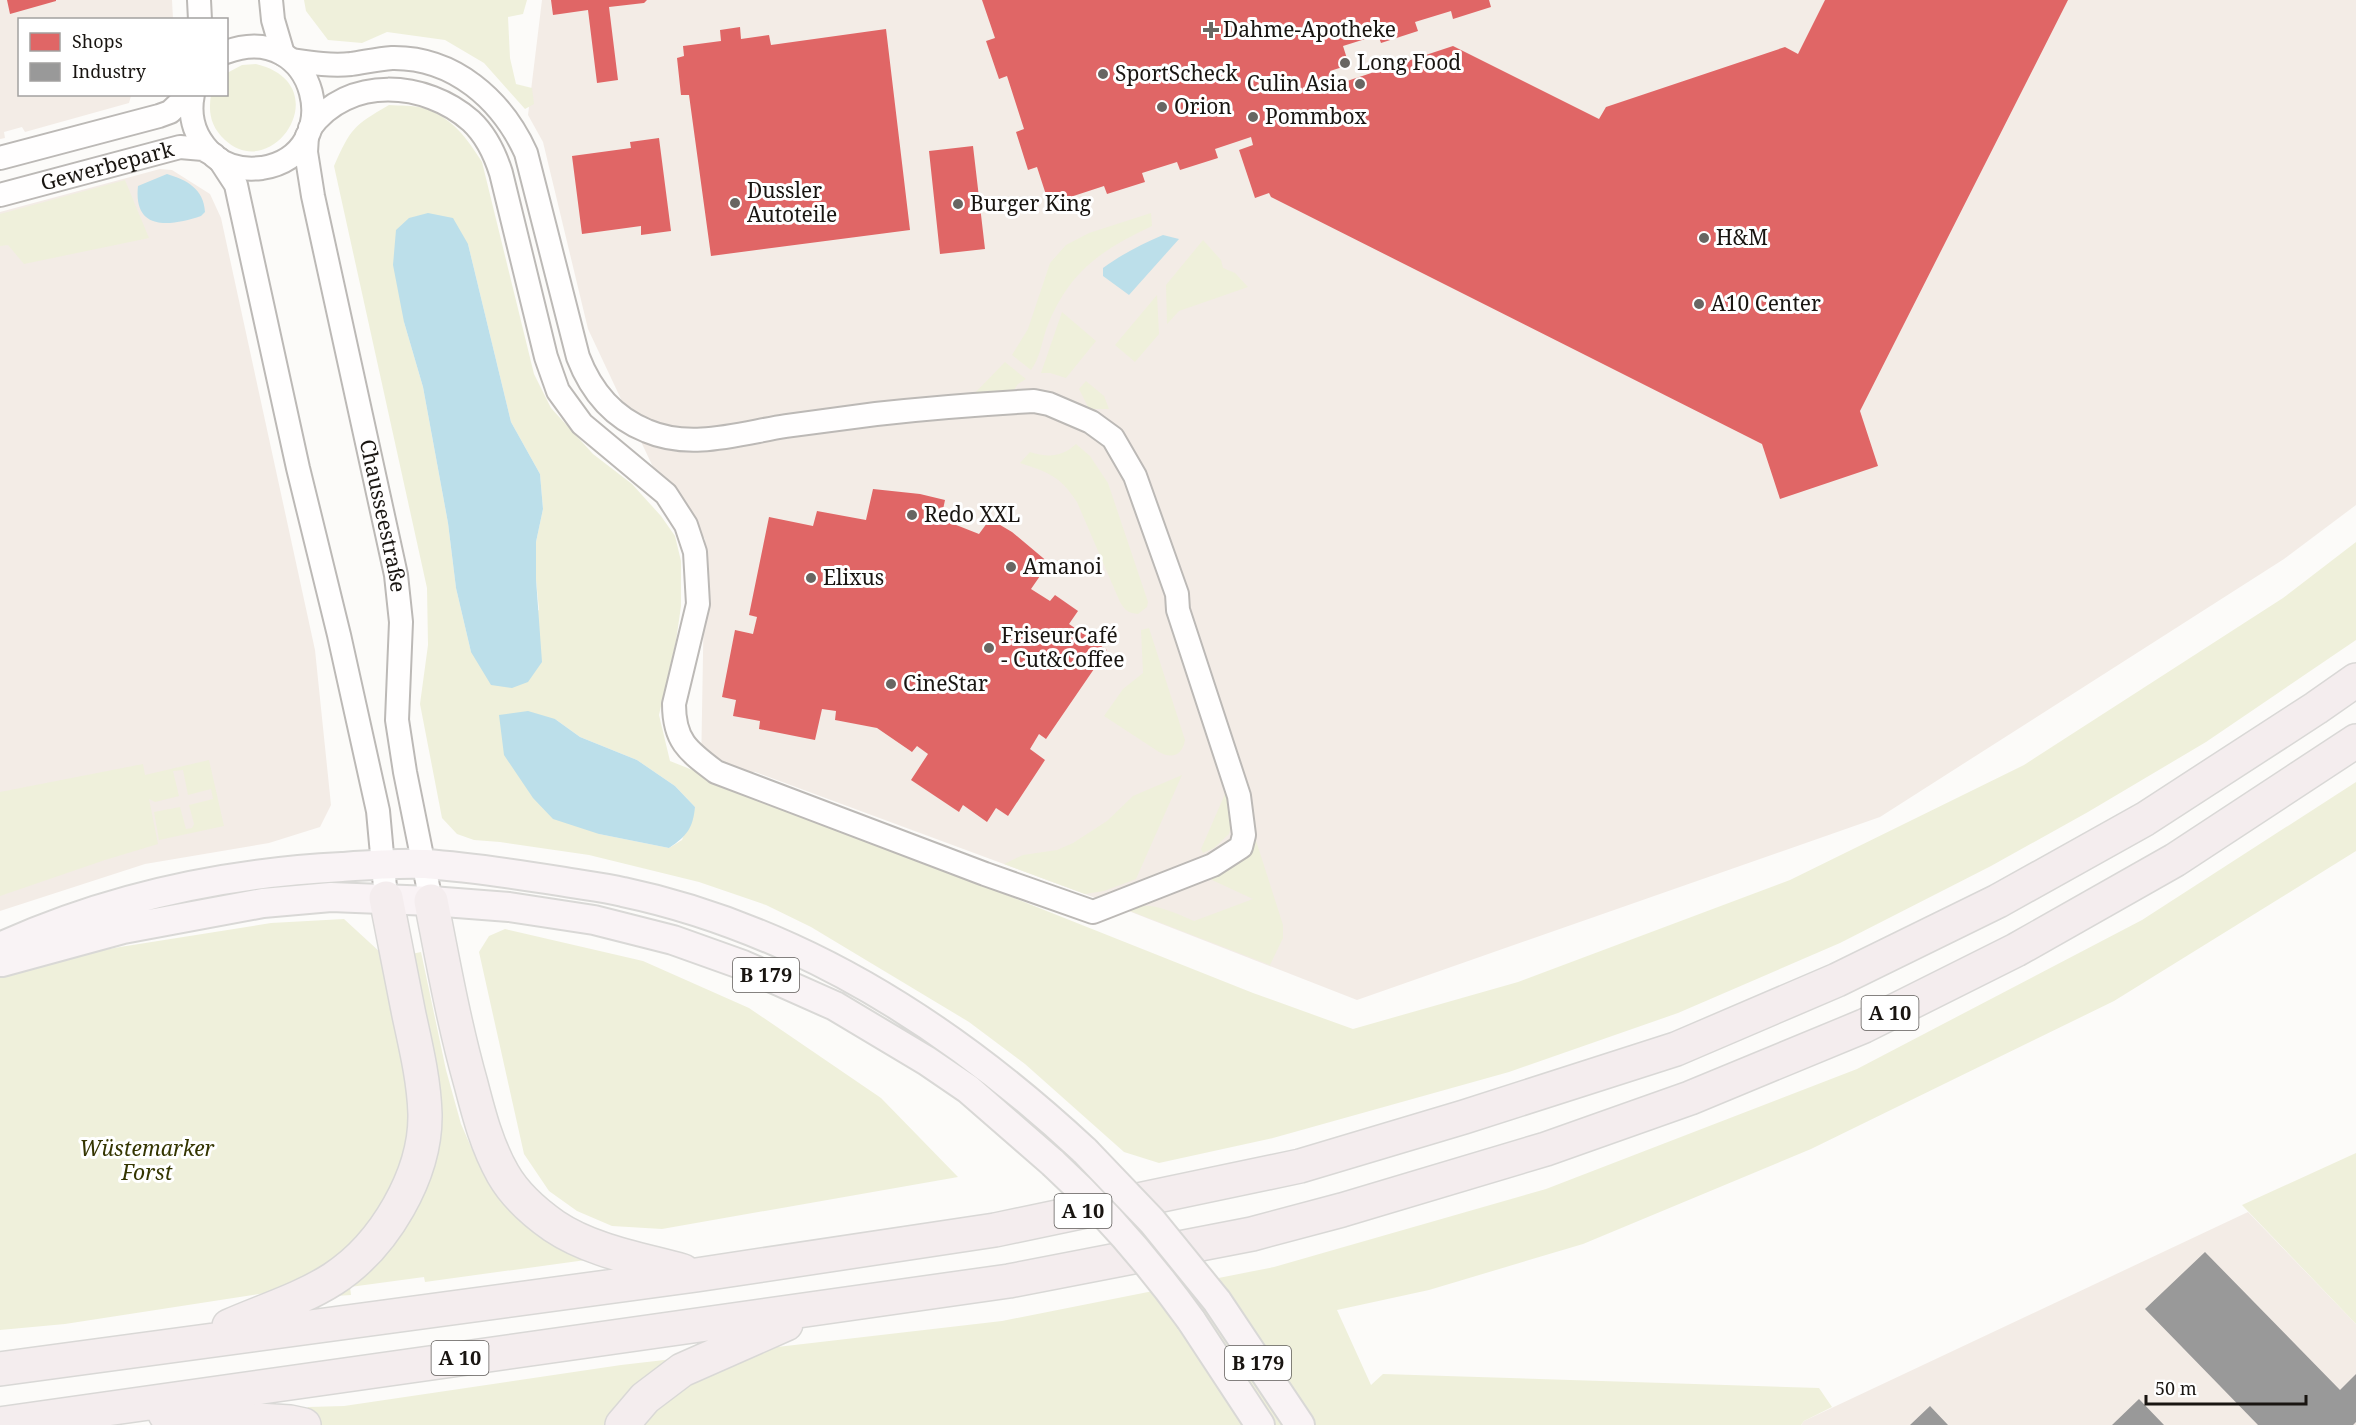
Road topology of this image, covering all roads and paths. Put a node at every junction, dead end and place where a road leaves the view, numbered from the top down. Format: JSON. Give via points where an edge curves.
{"nodes":[{"id":1,"x":199,"y":0,"type":"edge"},
{"id":2,"x":271,"y":0,"type":"edge"},
{"id":3,"x":201,"y":18,"type":"edge"},
{"id":4,"x":228,"y":51,"type":"edge"},
{"id":5,"x":287,"y":57,"type":"junction"},
{"id":6,"x":189,"y":96,"type":"edge"},
{"id":7,"x":191,"y":96,"type":"edge"},
{"id":8,"x":309,"y":132,"type":"junction"},
{"id":9,"x":10,"y":155,"type":"edge"},
{"id":10,"x":216,"y":157,"type":"junction"},
{"id":11,"x":6,"y":194,"type":"edge"},
{"id":12,"x":2356,"y":680,"type":"edge"},
{"id":13,"x":2356,"y":741,"type":"edge"},
{"id":14,"x":383,"y":864,"type":"junction"},
{"id":15,"x":424,"y":864,"type":"junction"},
{"id":16,"x":386,"y":898,"type":"junction"},
{"id":17,"x":431,"y":901,"type":"junction"},
{"id":18,"x":0,"y":947,"type":"edge"},
{"id":19,"x":0,"y":962,"type":"edge"},
{"id":20,"x":696,"y":1275,"type":"junction"},
{"id":21,"x":823,"y":1307,"type":"junction"},
{"id":22,"x":195,"y":1341,"type":"junction"},
{"id":23,"x":0,"y":1369,"type":"edge"},
{"id":24,"x":97,"y":1410,"type":"junction"},
{"id":25,"x":0,"y":1424,"type":"edge"},
{"id":26,"x":304,"y":1425,"type":"edge"},
{"id":27,"x":622,"y":1425,"type":"edge"},
{"id":28,"x":1260,"y":1425,"type":"edge"},
{"id":29,"x":1300,"y":1425,"type":"edge"}],
"edges":[{"from":1,"to":3,"type":"street"},
{"from":2,"to":5,"type":"street","via":[[273,20]]},
{"from":4,"to":5,"type":"street","via":[[260,46]]},
{"from":5,"to":8,"type":"street","name":"Chausseestraße","via":[[312,91]]},
{"from":5,"to":8,"type":"street","name":"Gewerbepark","via":[[334,65],[394,58],[411,60],[453,72],[491,99],[516,131],[526,153],[584,373],[608,407],[648,432],[689,439],[723,438],[913,410],[1034,401],[1091,422],[1113,438],[1135,476],[1177,594],[1178,610],[1239,796],[1244,835],[1241,847],[1214,865],[1093,912],[716,772],[700,760],[677,734],[674,721],[674,704],[698,604],[695,552],[689,534],[666,494],[582,424],[558,391],[546,357],[501,173],[485,139],[473,123],[440,100],[390,88],[340,100],[320,114]]},
{"from":6,"to":9,"type":"street","name":"Gewerbepark","via":[[159,116]]},
{"from":7,"to":10,"type":"street","via":[[194,126],[205,147]]},
{"from":8,"to":10,"type":"street","name":"Gewerbepark","via":[[291,155],[268,167],[242,168]]},
{"from":8,"to":15,"type":"street","name":"Chausseestraße","via":[[306,152],[313,196],[396,575],[401,622],[397,720]]},
{"from":9,"to":11,"type":"street"},
{"from":10,"to":11,"type":"street","name":"Gewerbepark","via":[[203,149],[180,147]]},
{"from":10,"to":14,"type":"street","via":[[236,185],[376,800]]},
{"from":12,"to":20,"type":"highway","number":"A 10","via":[[2145,819],[1998,902],[1837,980],[1676,1048],[1464,1118],[1300,1166],[994,1230]]},
{"from":13,"to":21,"type":"highway","number":"A 10","via":[[2175,860],[2016,950],[1864,1026],[1690,1098],[1454,1178],[1252,1234],[1009,1281]]},
{"from":14,"to":15,"type":"main road"},
{"from":14,"to":16,"type":"street"},
{"from":14,"to":18,"type":"main road","via":[[302,869],[164,891],[79,916]]},
{"from":15,"to":17,"type":"street","name":"Chausseestraße"},
{"from":15,"to":29,"type":"main road","number":"B 179","bridge":true,"via":[[624,892],[720,920],[792,948],[930,1025],[1020,1092],[1085,1151],[1152,1221],[1217,1301]]},
{"from":16,"to":17,"type":"main road","number":"B 179"},
{"from":16,"to":19,"type":"main road","via":[[331,897],[231,909],[123,929]]},
{"from":16,"to":22,"type":"highway","via":[[419,1062],[425,1115],[418,1158],[405,1198],[374,1241],[332,1280]]},
{"from":17,"to":20,"type":"highway","via":[[469,1076],[491,1150],[504,1175],[537,1214],[577,1239]]},
{"from":17,"to":28,"type":"main road","number":"B 179","bridge":true,"via":[[509,907],[594,920],[673,940],[743,965],[835,1006],[927,1061],[968,1089],[1089,1196],[1166,1284]]},
{"from":20,"to":22,"type":"highway","number":"A 10"},
{"from":21,"to":24,"type":"highway","number":"A 10"},
{"from":21,"to":27,"type":"highway","via":[[682,1370],[645,1398]]},
{"from":22,"to":23,"type":"highway","number":"A 10"},
{"from":24,"to":25,"type":"highway","number":"A 10"},
{"from":24,"to":26,"type":"highway"}]}
